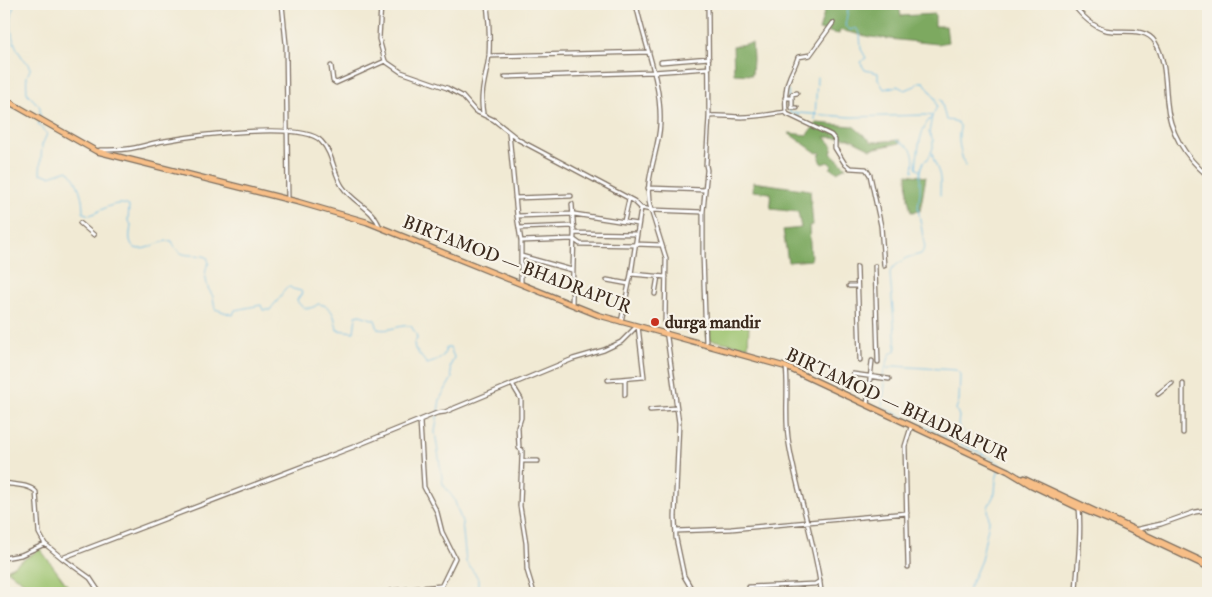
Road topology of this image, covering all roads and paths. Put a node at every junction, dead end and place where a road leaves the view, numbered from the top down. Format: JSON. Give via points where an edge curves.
{"nodes":[{"id":1,"x":282,"y":4,"type":"edge"},
{"id":2,"x":381,"y":4,"type":"edge"},
{"id":3,"x":487,"y":4,"type":"edge"},
{"id":4,"x":636,"y":4,"type":"edge"},
{"id":5,"x":708,"y":4,"type":"edge"},
{"id":6,"x":1073,"y":4,"type":"edge"},
{"id":7,"x":833,"y":24,"type":"dead end"},
{"id":8,"x":648,"y":52,"type":"junction"},
{"id":9,"x":489,"y":56,"type":"junction"},
{"id":10,"x":709,"y":58,"type":"junction"},
{"id":11,"x":385,"y":61,"type":"junction"},
{"id":12,"x":661,"y":62,"type":"dead end"},
{"id":13,"x":332,"y":66,"type":"dead end"},
{"id":14,"x":709,"y":68,"type":"junction"},
{"id":15,"x":653,"y":72,"type":"junction"},
{"id":16,"x":505,"y":76,"type":"dead end"},
{"id":17,"x":797,"y":93,"type":"dead end"},
{"id":18,"x":785,"y":98,"type":"junction"},
{"id":19,"x":792,"y":98,"type":"junction"},
{"id":20,"x":4,"y":100,"type":"edge"},
{"id":21,"x":797,"y":108,"type":"dead end"},
{"id":22,"x":786,"y":112,"type":"junction"},
{"id":23,"x":483,"y":114,"type":"junction"},
{"id":24,"x":709,"y":116,"type":"junction"},
{"id":25,"x":286,"y":131,"type":"junction"},
{"id":26,"x":509,"y":133,"type":"junction"},
{"id":27,"x":96,"y":151,"type":"junction"},
{"id":28,"x":1208,"y":176,"type":"edge"},
{"id":29,"x":648,"y":188,"type":"junction"},
{"id":30,"x":706,"y":190,"type":"junction"},
{"id":31,"x":571,"y":196,"type":"dead end"},
{"id":32,"x":515,"y":198,"type":"junction"},
{"id":33,"x":288,"y":199,"type":"junction"},
{"id":34,"x":629,"y":199,"type":"junction"},
{"id":35,"x":572,"y":204,"type":"dead end"},
{"id":36,"x":641,"y":208,"type":"junction"},
{"id":37,"x":652,"y":210,"type":"junction"},
{"id":38,"x":703,"y":212,"type":"junction"},
{"id":39,"x":574,"y":214,"type":"junction"},
{"id":40,"x":517,"y":216,"type":"junction"},
{"id":41,"x":624,"y":221,"type":"junction"},
{"id":42,"x":80,"y":223,"type":"dead end"},
{"id":43,"x":638,"y":224,"type":"junction"},
{"id":44,"x":574,"y":226,"type":"junction"},
{"id":45,"x":380,"y":227,"type":"junction"},
{"id":46,"x":519,"y":228,"type":"junction"},
{"id":47,"x":574,"y":233,"type":"junction"},
{"id":48,"x":636,"y":234,"type":"junction"},
{"id":49,"x":94,"y":235,"type":"dead end"},
{"id":50,"x":573,"y":239,"type":"junction"},
{"id":51,"x":521,"y":240,"type":"junction"},
{"id":52,"x":635,"y":245,"type":"junction"},
{"id":53,"x":662,"y":245,"type":"junction"},
{"id":54,"x":521,"y":256,"type":"junction"},
{"id":55,"x":875,"y":266,"type":"dead end"},
{"id":56,"x":884,"y":266,"type":"dead end"},
{"id":57,"x":857,"y":267,"type":"dead end"},
{"id":58,"x":572,"y":270,"type":"junction"},
{"id":59,"x":631,"y":274,"type":"junction"},
{"id":60,"x":658,"y":276,"type":"junction"},
{"id":61,"x":666,"y":277,"type":"junction"},
{"id":62,"x":607,"y":280,"type":"dead end"},
{"id":63,"x":521,"y":284,"type":"junction"},
{"id":64,"x":629,"y":284,"type":"junction"},
{"id":65,"x":849,"y":286,"type":"dead end"},
{"id":66,"x":857,"y":286,"type":"junction"},
{"id":67,"x":654,"y":294,"type":"dead end"},
{"id":68,"x":572,"y":304,"type":"junction"},
{"id":69,"x":621,"y":322,"type":"junction"},
{"id":70,"x":638,"y":326,"type":"junction"},
{"id":71,"x":666,"y":333,"type":"junction"},
{"id":72,"x":706,"y":344,"type":"junction"},
{"id":73,"x":860,"y":360,"type":"dead end"},
{"id":74,"x":872,"y":361,"type":"dead end"},
{"id":75,"x":878,"y":362,"type":"dead end"},
{"id":76,"x":786,"y":367,"type":"junction"},
{"id":77,"x":853,"y":374,"type":"dead end"},
{"id":78,"x":870,"y":376,"type":"junction"},
{"id":79,"x":625,"y":379,"type":"junction"},
{"id":80,"x":889,"y":379,"type":"dead end"},
{"id":81,"x":608,"y":380,"type":"dead end"},
{"id":82,"x":512,"y":384,"type":"junction"},
{"id":83,"x":1172,"y":384,"type":"dead end"},
{"id":84,"x":1183,"y":384,"type":"dead end"},
{"id":85,"x":1158,"y":394,"type":"dead end"},
{"id":86,"x":626,"y":395,"type":"dead end"},
{"id":87,"x":867,"y":406,"type":"junction"},
{"id":88,"x":676,"y":408,"type":"junction"},
{"id":89,"x":650,"y":410,"type":"dead end"},
{"id":90,"x":420,"y":420,"type":"junction"},
{"id":91,"x":911,"y":427,"type":"junction"},
{"id":92,"x":1184,"y":433,"type":"dead end"},
{"id":93,"x":522,"y":461,"type":"junction"},
{"id":94,"x":538,"y":461,"type":"dead end"},
{"id":95,"x":1016,"y":476,"type":"junction"},
{"id":96,"x":4,"y":484,"type":"edge"},
{"id":97,"x":1079,"y":508,"type":"junction"},
{"id":98,"x":1208,"y":510,"type":"edge"},
{"id":99,"x":907,"y":513,"type":"junction"},
{"id":100,"x":808,"y":521,"type":"junction"},
{"id":101,"x":1133,"y":530,"type":"junction"},
{"id":102,"x":676,"y":531,"type":"junction"},
{"id":103,"x":45,"y":544,"type":"junction"},
{"id":104,"x":4,"y":558,"type":"edge"},
{"id":105,"x":62,"y":558,"type":"junction"},
{"id":106,"x":1208,"y":566,"type":"edge"},
{"id":107,"x":908,"y":567,"type":"dead end"},
{"id":108,"x":820,"y":581,"type":"junction"},
{"id":109,"x":440,"y":586,"type":"junction"},
{"id":110,"x":749,"y":588,"type":"dead end"},
{"id":111,"x":821,"y":590,"type":"dead end"},
{"id":112,"x":693,"y":592,"type":"edge"},
{"id":113,"x":100,"y":593,"type":"edge"},
{"id":114,"x":391,"y":593,"type":"edge"},
{"id":115,"x":438,"y":593,"type":"edge"},
{"id":116,"x":534,"y":593,"type":"edge"},
{"id":117,"x":684,"y":593,"type":"edge"},
{"id":118,"x":1076,"y":593,"type":"edge"}],
"edges":[{"from":1,"to":25,"type":"street","via":[[286,44]]},
{"from":2,"to":11,"type":"street","via":[[379,47]]},
{"from":3,"to":9,"type":"street"},
{"from":4,"to":8,"type":"street"},
{"from":5,"to":10,"type":"street"},
{"from":6,"to":28,"type":"street","via":[[1100,28],[1140,33],[1152,39],[1161,56],[1169,118],[1183,150]]},
{"from":7,"to":18,"type":"street","via":[[810,55],[798,57],[789,77]]},
{"from":8,"to":9,"type":"street"},
{"from":8,"to":15,"type":"street"},
{"from":9,"to":23,"type":"street","via":[[484,76]]},
{"from":10,"to":12,"type":"street"},
{"from":10,"to":14,"type":"street"},
{"from":11,"to":13,"type":"street","via":[[336,83]]},
{"from":11,"to":23,"type":"street","via":[[401,72],[448,88]]},
{"from":14,"to":15,"type":"street"},
{"from":14,"to":24,"type":"street"},
{"from":15,"to":16,"type":"street"},
{"from":15,"to":29,"type":"street","via":[[660,124]]},
{"from":17,"to":19,"type":"street","via":[[792,94]]},
{"from":18,"to":19,"type":"street"},
{"from":18,"to":22,"type":"street"},
{"from":19,"to":21,"type":"street","via":[[792,108]]},
{"from":20,"to":27,"type":"main road","name":"BIRTAMOD — BHADRAPUR"},
{"from":22,"to":24,"type":"street","via":[[740,117]]},
{"from":22,"to":56,"type":"street","via":[[831,135],[845,164],[850,168],[866,169],[870,175],[881,226]]},
{"from":23,"to":26,"type":"street"},
{"from":24,"to":30,"type":"street"},
{"from":25,"to":27,"type":"street","via":[[220,133]]},
{"from":25,"to":33,"type":"street"},
{"from":25,"to":45,"type":"street","via":[[311,135],[320,140],[342,186],[376,217]]},
{"from":26,"to":32,"type":"street"},
{"from":26,"to":34,"type":"street"},
{"from":27,"to":33,"type":"main road","name":"BIRTAMOD — BHADRAPUR"},
{"from":29,"to":30,"type":"street"},
{"from":29,"to":37,"type":"street"},
{"from":30,"to":38,"type":"street"},
{"from":31,"to":32,"type":"street"},
{"from":32,"to":40,"type":"street"},
{"from":33,"to":45,"type":"main road","name":"BIRTAMOD — BHADRAPUR"},
{"from":34,"to":36,"type":"street"},
{"from":34,"to":41,"type":"street"},
{"from":35,"to":39,"type":"street"},
{"from":36,"to":37,"type":"street"},
{"from":36,"to":43,"type":"street"},
{"from":37,"to":38,"type":"street"},
{"from":37,"to":53,"type":"street"},
{"from":38,"to":72,"type":"street"},
{"from":39,"to":40,"type":"street"},
{"from":39,"to":41,"type":"street"},
{"from":39,"to":44,"type":"street"},
{"from":40,"to":46,"type":"street"},
{"from":41,"to":43,"type":"street"},
{"from":42,"to":49,"type":"street"},
{"from":43,"to":48,"type":"street"},
{"from":44,"to":46,"type":"street"},
{"from":44,"to":47,"type":"street"},
{"from":45,"to":63,"type":"main road","name":"BIRTAMOD — BHADRAPUR"},
{"from":46,"to":51,"type":"street"},
{"from":47,"to":48,"type":"street"},
{"from":47,"to":50,"type":"street"},
{"from":48,"to":52,"type":"street"},
{"from":50,"to":51,"type":"street"},
{"from":50,"to":52,"type":"street","via":[[580,244]]},
{"from":50,"to":58,"type":"street"},
{"from":51,"to":54,"type":"street"},
{"from":52,"to":53,"type":"street"},
{"from":52,"to":59,"type":"street"},
{"from":53,"to":61,"type":"street"},
{"from":54,"to":58,"type":"street"},
{"from":54,"to":63,"type":"street"},
{"from":55,"to":75,"type":"street"},
{"from":57,"to":66,"type":"street"},
{"from":58,"to":68,"type":"street"},
{"from":59,"to":60,"type":"street"},
{"from":59,"to":64,"type":"street"},
{"from":60,"to":61,"type":"street"},
{"from":60,"to":67,"type":"street"},
{"from":61,"to":71,"type":"street"},
{"from":62,"to":64,"type":"street"},
{"from":63,"to":68,"type":"main road","name":"BIRTAMOD — BHADRAPUR"},
{"from":64,"to":69,"type":"street"},
{"from":65,"to":66,"type":"street"},
{"from":66,"to":73,"type":"street"},
{"from":68,"to":69,"type":"main road","name":"BIRTAMOD — BHADRAPUR"},
{"from":69,"to":70,"type":"main road","name":"BIRTAMOD — BHADRAPUR"},
{"from":70,"to":71,"type":"main road","name":"BIRTAMOD — BHADRAPUR"},
{"from":70,"to":79,"type":"street","via":[[644,376]]},
{"from":70,"to":82,"type":"street","via":[[621,342]]},
{"from":71,"to":72,"type":"main road","name":"BIRTAMOD — BHADRAPUR"},
{"from":71,"to":88,"type":"street"},
{"from":72,"to":76,"type":"main road","name":"BIRTAMOD — BHADRAPUR"},
{"from":74,"to":78,"type":"street"},
{"from":76,"to":87,"type":"main road","name":"BIRTAMOD — BHADRAPUR"},
{"from":76,"to":100,"type":"street","via":[[788,443]]},
{"from":77,"to":78,"type":"street"},
{"from":78,"to":80,"type":"street"},
{"from":78,"to":87,"type":"street"},
{"from":79,"to":81,"type":"street"},
{"from":79,"to":86,"type":"street"},
{"from":82,"to":90,"type":"street"},
{"from":82,"to":93,"type":"street","via":[[521,399],[518,437]]},
{"from":83,"to":85,"type":"street"},
{"from":84,"to":92,"type":"street"},
{"from":87,"to":91,"type":"main road","name":"BIRTAMOD — BHADRAPUR"},
{"from":88,"to":89,"type":"street"},
{"from":88,"to":102,"type":"street","via":[[679,423]]},
{"from":90,"to":105,"type":"street"},
{"from":90,"to":109,"type":"street","via":[[424,487],[455,558]]},
{"from":91,"to":95,"type":"main road","name":"BIRTAMOD — BHADRAPUR"},
{"from":91,"to":99,"type":"street","via":[[905,446]]},
{"from":93,"to":94,"type":"street"},
{"from":93,"to":116,"type":"street","via":[[520,506],[527,570]]},
{"from":95,"to":97,"type":"main road","name":"BIRTAMOD — BHADRAPUR"},
{"from":95,"to":101,"type":"main road","name":"BIRTAMOD — BHADRAPUR"},
{"from":96,"to":103,"type":"street","via":[[34,489],[39,533]]},
{"from":97,"to":101,"type":"main road","name":"BIRTAMOD — BHADRAPUR"},
{"from":97,"to":118,"type":"street"},
{"from":98,"to":101,"type":"street"},
{"from":99,"to":100,"type":"street"},
{"from":99,"to":107,"type":"street"},
{"from":100,"to":102,"type":"street"},
{"from":100,"to":108,"type":"street"},
{"from":101,"to":106,"type":"main road","name":"BIRTAMOD — BHADRAPUR"},
{"from":102,"to":112,"type":"street","via":[[684,576]]},
{"from":103,"to":104,"type":"street","via":[[21,555]]},
{"from":103,"to":105,"type":"street"},
{"from":105,"to":113,"type":"street","via":[[90,578]]},
{"from":108,"to":110,"type":"street"},
{"from":108,"to":111,"type":"street"},
{"from":109,"to":114,"type":"street"},
{"from":109,"to":115,"type":"street"},
{"from":112,"to":117,"type":"street"}]}
